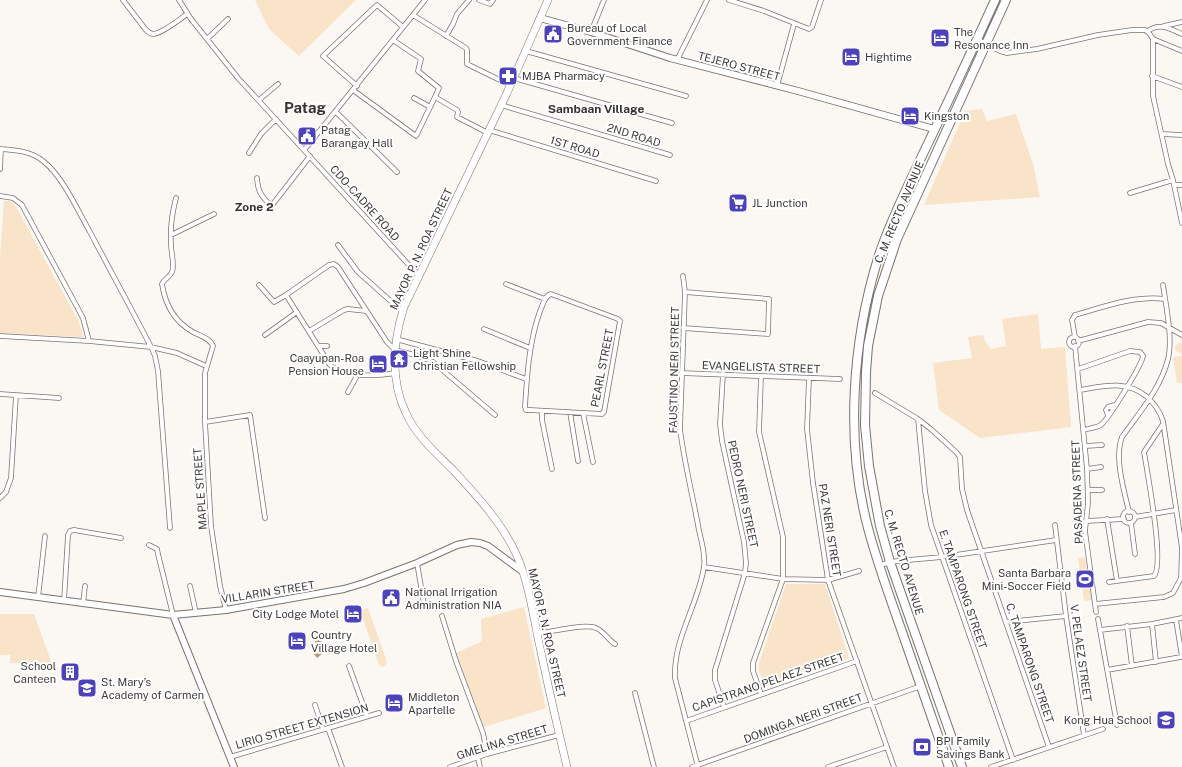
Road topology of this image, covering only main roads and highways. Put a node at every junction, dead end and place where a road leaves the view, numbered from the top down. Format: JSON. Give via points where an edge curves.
{"nodes":[{"id":1,"x":548,"y":0,"type":"edge"},
{"id":2,"x":995,"y":0,"type":"edge"},
{"id":3,"x":1006,"y":0,"type":"edge"},
{"id":4,"x":540,"y":18,"type":"junction"},
{"id":5,"x":934,"y":129,"type":"junction"},
{"id":6,"x":906,"y":190,"type":"junction"},
{"id":7,"x":916,"y":195,"type":"junction"},
{"id":8,"x":900,"y":202,"type":"junction"},
{"id":9,"x":911,"y":207,"type":"junction"},
{"id":10,"x":856,"y":386,"type":"junction"},
{"id":11,"x":865,"y":386,"type":"junction"},
{"id":12,"x":522,"y":571,"type":"junction"},
{"id":13,"x":0,"y":592,"type":"edge"},
{"id":14,"x":173,"y":616,"type":"junction"},
{"id":15,"x":932,"y":682,"type":"junction"},
{"id":16,"x":921,"y":686,"type":"junction"},
{"id":17,"x":234,"y":767,"type":"edge"},
{"id":18,"x":567,"y":767,"type":"edge"},
{"id":19,"x":949,"y":767,"type":"edge"},
{"id":20,"x":962,"y":767,"type":"edge"}],
"edges":[{"from":1,"to":4,"type":"main road","name":"MAYOR P. N. ROA STREET"},
{"from":2,"to":5,"type":"highway","name":"C. M. RECTO AVENUE"},
{"from":3,"to":7,"type":"highway","name":"C. M. RECTO AVENUE"},
{"from":4,"to":5,"type":"main road","name":"TEJERO STREET","via":[[677,60]]},
{"from":4,"to":12,"type":"main road","name":"MAYOR P. N. ROA STREET","via":[[403,312],[395,350],[397,385],[406,413],[430,446],[497,522],[512,546]]},
{"from":5,"to":6,"type":"highway","name":"C. M. RECTO AVENUE"},
{"from":6,"to":7,"type":"highway"},
{"from":6,"to":8,"type":"highway","name":"C. M. RECTO AVENUE"},
{"from":7,"to":9,"type":"highway","name":"C. M. RECTO AVENUE"},
{"from":8,"to":9,"type":"highway"},
{"from":8,"to":10,"type":"highway","name":"C. M. RECTO AVENUE","via":[[874,274],[859,349]]},
{"from":9,"to":11,"type":"highway","name":"C. M. RECTO AVENUE","via":[[897,239],[878,296],[868,346]]},
{"from":10,"to":11,"type":"highway"},
{"from":10,"to":16,"type":"highway","name":"C. M. RECTO AVENUE","via":[[856,450],[868,527]]},
{"from":11,"to":15,"type":"highway","name":"C. M. RECTO AVENUE","via":[[869,466],[880,526]]},
{"from":12,"to":14,"type":"main road","name":"VILLARIN STREET","via":[[488,546],[475,542],[466,543],[377,579],[344,589],[226,610]]},
{"from":12,"to":18,"type":"main road","name":"MAYOR P. N. ROA STREET"},
{"from":13,"to":14,"type":"main road","name":"VILLARIN STREET"},
{"from":14,"to":17,"type":"main road"},
{"from":15,"to":16,"type":"highway"},
{"from":15,"to":20,"type":"highway","name":"C. M. RECTO AVENUE"},
{"from":16,"to":19,"type":"highway","name":"C. M. RECTO AVENUE"}]}
